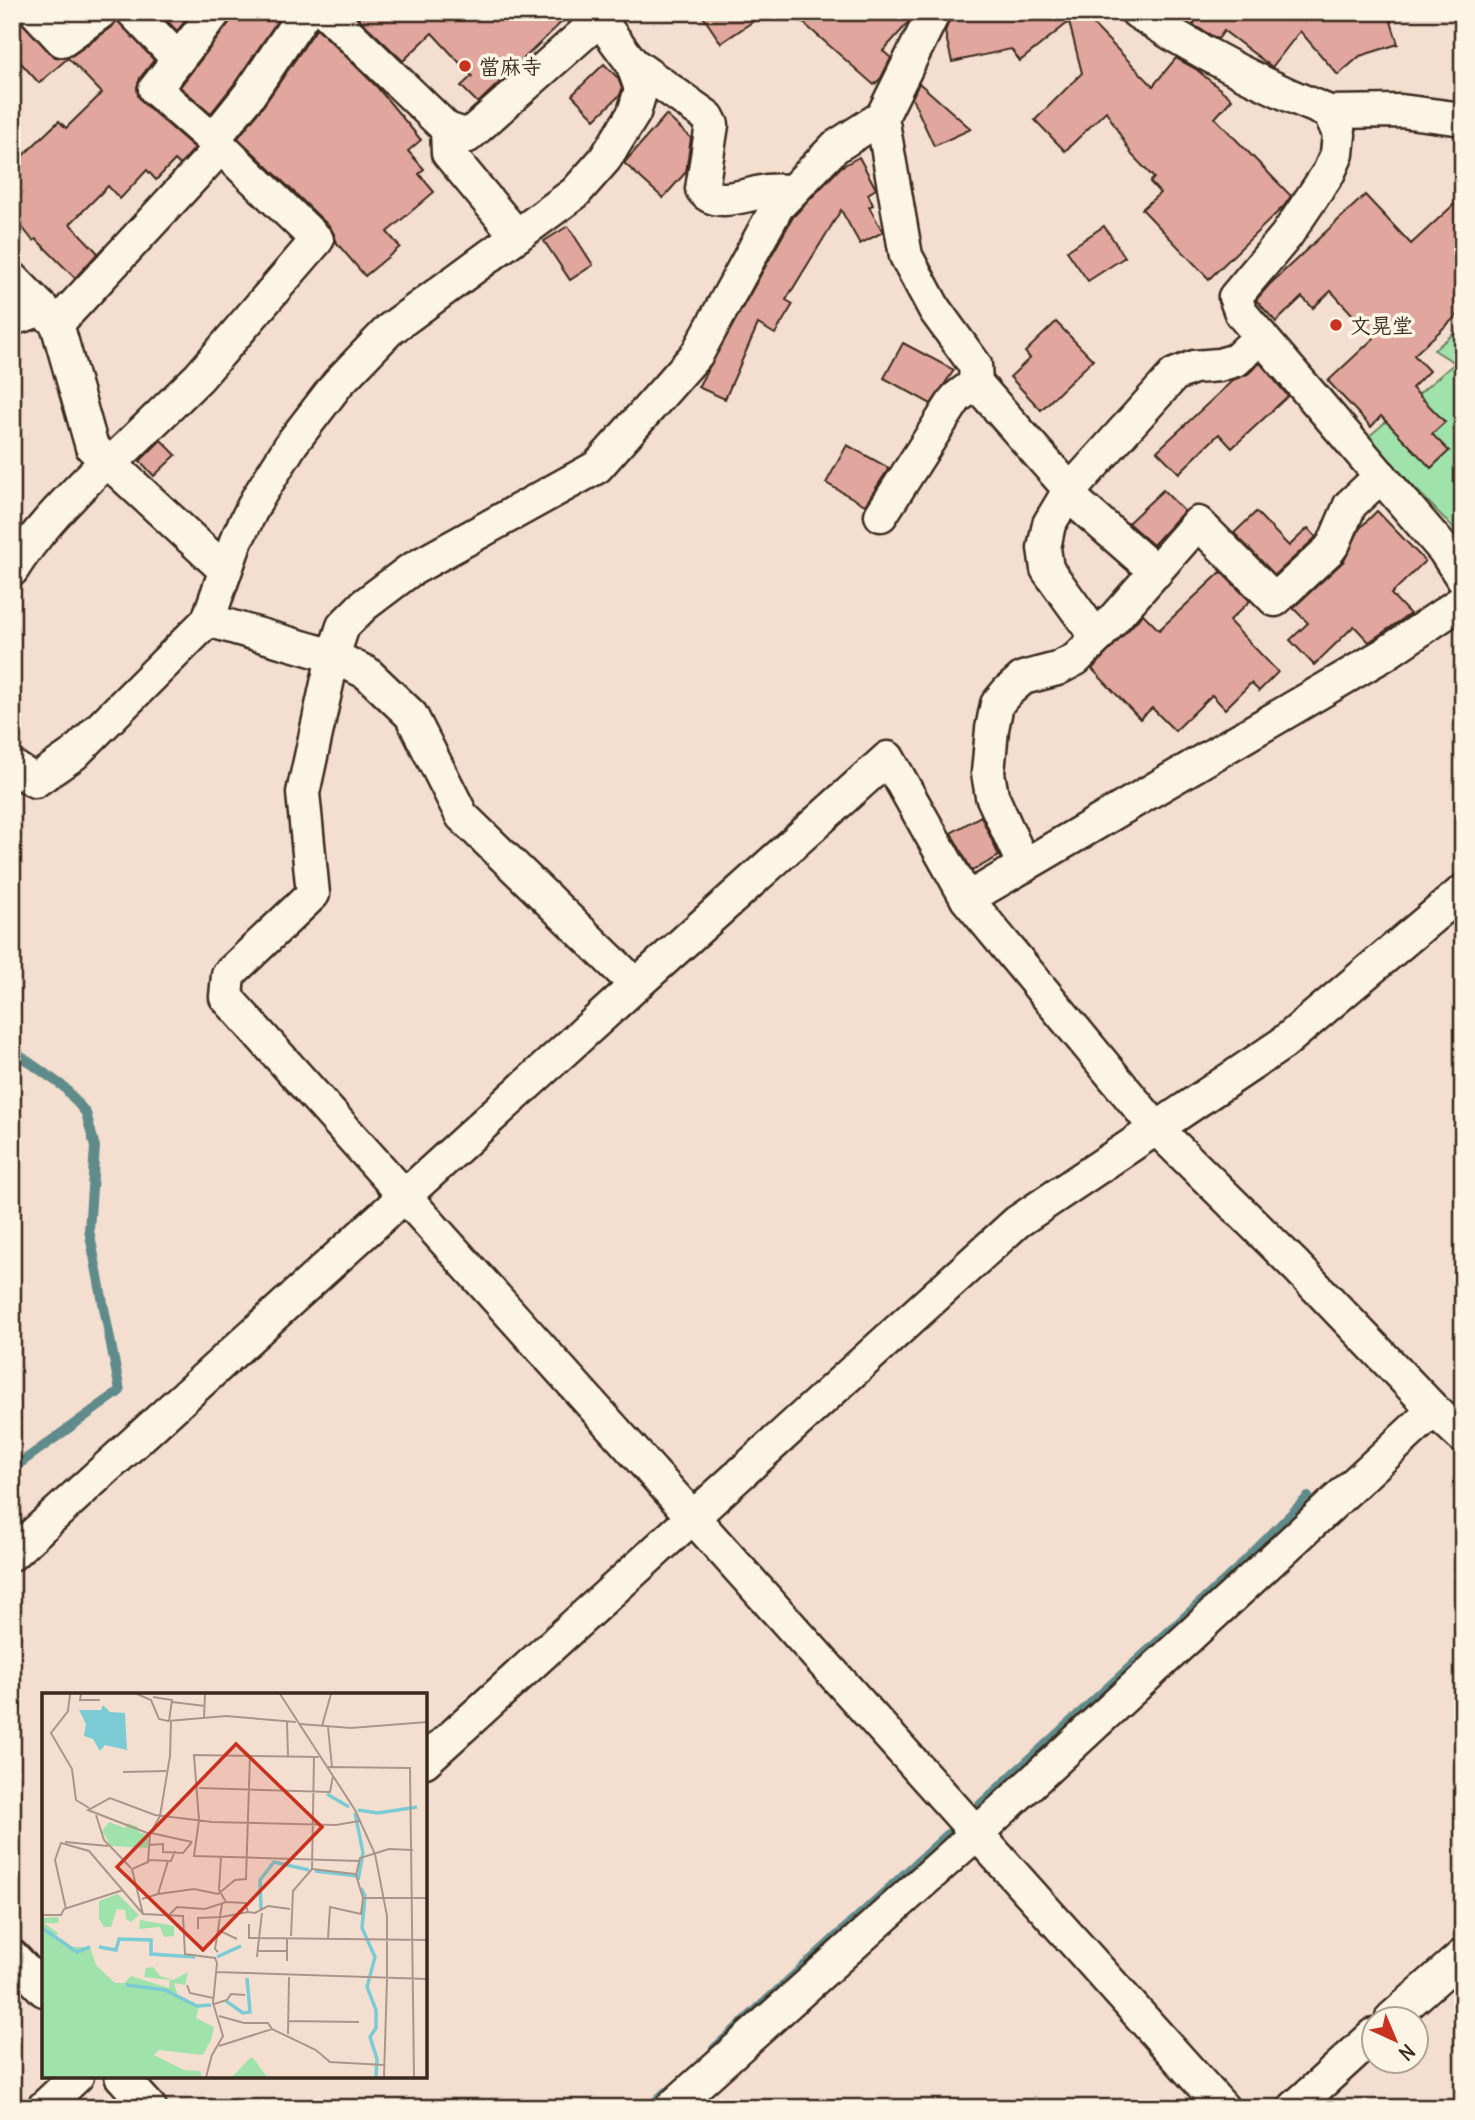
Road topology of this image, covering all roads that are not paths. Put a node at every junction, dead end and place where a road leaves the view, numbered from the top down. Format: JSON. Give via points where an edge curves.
{"nodes":[{"id":1,"x":36,"y":12,"type":"edge"},
{"id":2,"x":101,"y":12,"type":"edge"},
{"id":3,"x":133,"y":12,"type":"edge"},
{"id":4,"x":215,"y":12,"type":"edge"},
{"id":5,"x":306,"y":12,"type":"edge"},
{"id":6,"x":326,"y":12,"type":"edge"},
{"id":7,"x":934,"y":12,"type":"edge"},
{"id":8,"x":1137,"y":12,"type":"edge"},
{"id":9,"x":604,"y":16,"type":"edge"},
{"id":10,"x":178,"y":59,"type":"junction"},
{"id":11,"x":632,"y":63,"type":"junction"},
{"id":12,"x":1329,"y":112,"type":"junction"},
{"id":13,"x":882,"y":117,"type":"junction"},
{"id":14,"x":1463,"y":119,"type":"edge"},
{"id":15,"x":447,"y":129,"type":"junction"},
{"id":16,"x":217,"y":144,"type":"junction"},
{"id":17,"x":792,"y":191,"type":"junction"},
{"id":18,"x":517,"y":236,"type":"junction"},
{"id":19,"x":12,"y":278,"type":"edge"},
{"id":20,"x":50,"y":317,"type":"junction"},
{"id":21,"x":12,"y":319,"type":"edge"},
{"id":22,"x":1261,"y":336,"type":"junction"},
{"id":23,"x":976,"y":383,"type":"junction"},
{"id":24,"x":109,"y":462,"type":"junction"},
{"id":25,"x":1381,"y":476,"type":"junction"},
{"id":26,"x":1068,"y":492,"type":"junction"},
{"id":27,"x":881,"y":515,"type":"dead end"},
{"id":28,"x":12,"y":570,"type":"edge"},
{"id":29,"x":225,"y":570,"type":"junction"},
{"id":30,"x":1156,"y":572,"type":"junction"},
{"id":31,"x":1463,"y":579,"type":"edge"},
{"id":32,"x":1463,"y":601,"type":"edge"},
{"id":33,"x":208,"y":620,"type":"junction"},
{"id":34,"x":1097,"y":638,"type":"junction"},
{"id":35,"x":333,"y":656,"type":"junction"},
{"id":36,"x":12,"y":766,"type":"edge"},
{"id":37,"x":1024,"y":866,"type":"junction"},
{"id":38,"x":1463,"y":891,"type":"edge"},
{"id":39,"x":967,"y":899,"type":"junction"},
{"id":40,"x":636,"y":985,"type":"junction"},
{"id":41,"x":1156,"y":1128,"type":"junction"},
{"id":42,"x":404,"y":1197,"type":"junction"},
{"id":43,"x":1434,"y":1410,"type":"junction"},
{"id":44,"x":1463,"y":1437,"type":"edge"},
{"id":45,"x":693,"y":1519,"type":"junction"},
{"id":46,"x":12,"y":1554,"type":"edge"},
{"id":47,"x":427,"y":1759,"type":"edge"},
{"id":48,"x":977,"y":1833,"type":"junction"},
{"id":49,"x":12,"y":1955,"type":"edge"},
{"id":50,"x":1463,"y":1955,"type":"edge"},
{"id":51,"x":42,"y":1988,"type":"edge"},
{"id":52,"x":1408,"y":2004,"type":"edge"},
{"id":53,"x":1360,"y":2048,"type":"edge"},
{"id":54,"x":75,"y":2078,"type":"edge"},
{"id":55,"x":123,"y":2078,"type":"edge"},
{"id":56,"x":43,"y":2108,"type":"edge"},
{"id":57,"x":150,"y":2108,"type":"edge"},
{"id":58,"x":671,"y":2108,"type":"edge"},
{"id":59,"x":1223,"y":2108,"type":"edge"},
{"id":60,"x":1294,"y":2108,"type":"edge"}],
"edges":[{"from":1,"to":2,"type":"street","via":[[62,40]]},
{"from":3,"to":10,"type":"street"},
{"from":4,"to":10,"type":"street"},
{"from":5,"to":16,"type":"street"},
{"from":6,"to":15,"type":"street"},
{"from":7,"to":13,"type":"street"},
{"from":8,"to":12,"type":"street","via":[[1277,91]]},
{"from":9,"to":11,"type":"street"},
{"from":9,"to":15,"type":"street","via":[[468,136]]},
{"from":10,"to":16,"type":"street","via":[[155,89]]},
{"from":11,"to":17,"type":"street","via":[[708,117],[712,125],[702,189],[706,195],[717,198]]},
{"from":11,"to":18,"type":"street","via":[[641,89],[634,113],[605,159],[575,194]]},
{"from":12,"to":14,"type":"street","via":[[1401,111]]},
{"from":12,"to":22,"type":"street","via":[[1339,134],[1329,172],[1286,236],[1235,297],[1241,313]]},
{"from":13,"to":17,"type":"street","via":[[835,147]]},
{"from":13,"to":23,"type":"street","via":[[906,256],[935,310],[975,365]]},
{"from":15,"to":18,"type":"street","via":[[448,153]]},
{"from":16,"to":20,"type":"street"},
{"from":16,"to":24,"type":"street","via":[[317,240],[199,377]]},
{"from":17,"to":35,"type":"street","via":[[777,207],[697,354],[597,467],[409,571],[344,626]]},
{"from":18,"to":29,"type":"street","via":[[389,330],[338,383],[257,499]]},
{"from":19,"to":20,"type":"street"},
{"from":20,"to":21,"type":"street"},
{"from":20,"to":24,"type":"street","via":[[92,447]]},
{"from":22,"to":25,"type":"street"},
{"from":22,"to":26,"type":"street","via":[[1236,359],[1174,375]]},
{"from":23,"to":26,"type":"street"},
{"from":23,"to":27,"type":"street","via":[[956,398]]},
{"from":24,"to":28,"type":"street","via":[[60,508]]},
{"from":24,"to":29,"type":"street"},
{"from":25,"to":30,"type":"street","via":[[1350,505],[1329,550],[1275,600],[1198,523]]},
{"from":25,"to":31,"type":"street"},
{"from":26,"to":30,"type":"street"},
{"from":26,"to":34,"type":"street","via":[[1049,524],[1044,548],[1047,569]]},
{"from":29,"to":33,"type":"street"},
{"from":30,"to":34,"type":"street"},
{"from":32,"to":37,"type":"street","via":[[1385,654]]},
{"from":33,"to":35,"type":"street"},
{"from":33,"to":36,"type":"street","via":[[74,754],[35,781]]},
{"from":34,"to":37,"type":"street","via":[[1076,659],[1023,678],[997,704],[988,773],[992,796]]},
{"from":35,"to":40,"type":"street","via":[[367,673],[411,715],[462,816]]},
{"from":35,"to":42,"type":"street","via":[[303,793],[313,894],[228,975],[226,998]]},
{"from":37,"to":39,"type":"street"},
{"from":38,"to":41,"type":"street","via":[[1283,1044]]},
{"from":39,"to":40,"type":"street","via":[[888,758]]},
{"from":39,"to":41,"type":"street"},
{"from":40,"to":42,"type":"street"},
{"from":41,"to":43,"type":"street"},
{"from":41,"to":45,"type":"street","via":[[1017,1222]]},
{"from":42,"to":45,"type":"street"},
{"from":42,"to":46,"type":"street"},
{"from":43,"to":44,"type":"street"},
{"from":43,"to":48,"type":"street"},
{"from":45,"to":47,"type":"street"},
{"from":45,"to":48,"type":"street"},
{"from":48,"to":58,"type":"street"},
{"from":48,"to":59,"type":"street"},
{"from":49,"to":51,"type":"street"},
{"from":50,"to":52,"type":"street"},
{"from":53,"to":60,"type":"street"},
{"from":54,"to":56,"type":"street"},
{"from":55,"to":57,"type":"street"}]}
